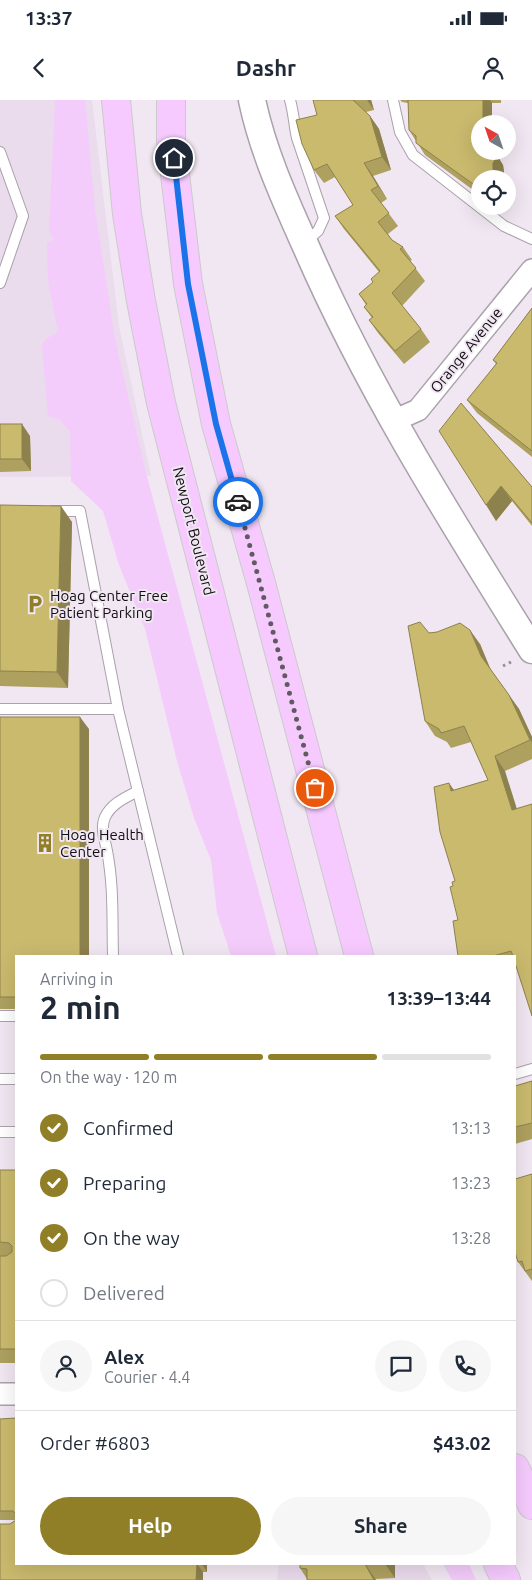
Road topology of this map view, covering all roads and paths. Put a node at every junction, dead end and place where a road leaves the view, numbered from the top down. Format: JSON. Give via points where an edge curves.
{"nodes":[{"id":1,"x":116,"y":100,"type":"edge"},
{"id":2,"x":171,"y":100,"type":"edge"},
{"id":3,"x":252,"y":100,"type":"edge"},
{"id":4,"x":290,"y":100,"type":"edge"},
{"id":5,"x":393,"y":100,"type":"edge"},
{"id":6,"x":0,"y":152,"type":"edge"},
{"id":7,"x":532,"y":238,"type":"edge"},
{"id":8,"x":304,"y":243,"type":"junction"},
{"id":9,"x":532,"y":270,"type":"edge"},
{"id":10,"x":0,"y":283,"type":"edge"},
{"id":11,"x":393,"y":421,"type":"junction"},
{"id":12,"x":44,"y":511,"type":"edge"},
{"id":13,"x":532,"y":650,"type":"edge"},
{"id":14,"x":0,"y":709,"type":"edge"},
{"id":15,"x":118,"y":709,"type":"junction"},
{"id":16,"x":138,"y":791,"type":"junction"},
{"id":17,"x":112,"y":955,"type":"edge"},
{"id":18,"x":178,"y":955,"type":"edge"},
{"id":19,"x":303,"y":955,"type":"edge"},
{"id":20,"x":359,"y":955,"type":"edge"},
{"id":21,"x":0,"y":1016,"type":"edge"},
{"id":22,"x":15,"y":1016,"type":"edge"},
{"id":23,"x":532,"y":1069,"type":"edge"},
{"id":24,"x":516,"y":1074,"type":"edge"},
{"id":25,"x":15,"y":1079,"type":"edge"},
{"id":26,"x":0,"y":1080,"type":"edge"},
{"id":27,"x":0,"y":1132,"type":"edge"},
{"id":28,"x":15,"y":1132,"type":"edge"},
{"id":29,"x":0,"y":1394,"type":"edge"},
{"id":30,"x":15,"y":1394,"type":"edge"},
{"id":31,"x":516,"y":1470,"type":"edge"},
{"id":32,"x":532,"y":1505,"type":"edge"},
{"id":33,"x":498,"y":1565,"type":"edge"},
{"id":34,"x":506,"y":1580,"type":"edge"}],
"edges":[{"from":1,"to":19,"type":"highway","name":"Newport Boulevard","via":[[126,214],[161,403]]},
{"from":2,"to":20,"type":"highway","via":[[172,140],[188,284],[216,424]]},
{"from":3,"to":8,"type":"street","via":[[278,184]]},
{"from":4,"to":8,"type":"lane","via":[[295,132],[324,218],[318,231]]},
{"from":5,"to":7,"type":"lane","via":[[400,132],[413,155],[504,226]]},
{"from":6,"to":10,"type":"lane","via":[[23,216]]},
{"from":8,"to":11,"type":"street","via":[[336,315]]},
{"from":9,"to":11,"type":"street","name":"Orange Avenue","via":[[418,410]]},
{"from":11,"to":13,"type":"street"},
{"from":12,"to":15,"type":"lane","via":[[80,511]]},
{"from":14,"to":15,"type":"lane"},
{"from":15,"to":16,"type":"lane"},
{"from":16,"to":17,"type":"lane","via":[[113,805],[105,819],[102,834],[112,886]]},
{"from":16,"to":18,"type":"lane"},
{"from":21,"to":22,"type":"lane"},
{"from":23,"to":24,"type":"lane"},
{"from":25,"to":26,"type":"lane"},
{"from":27,"to":28,"type":"lane"},
{"from":29,"to":30,"type":"street"},
{"from":31,"to":32,"type":"highway"},
{"from":33,"to":34,"type":"highway"}]}
